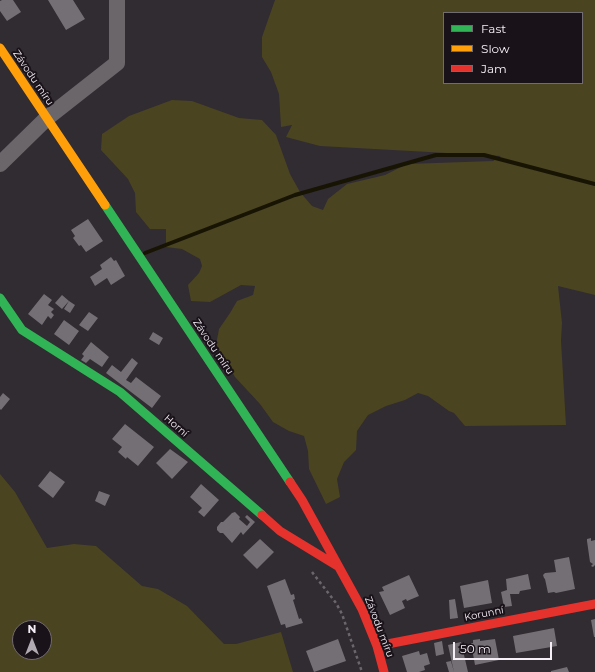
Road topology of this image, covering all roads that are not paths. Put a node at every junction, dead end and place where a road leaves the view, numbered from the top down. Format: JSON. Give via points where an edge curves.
{"nodes":[{"id":1,"x":117,"y":0,"type":"edge"},
{"id":2,"x":0,"y":48,"type":"edge"},
{"id":3,"x":47,"y":118,"type":"junction"},
{"id":4,"x":0,"y":164,"type":"edge"},
{"id":5,"x":0,"y":298,"type":"edge"},
{"id":6,"x":341,"y":569,"type":"junction"},
{"id":7,"x":595,"y":604,"type":"edge"},
{"id":8,"x":377,"y":646,"type":"junction"},
{"id":9,"x":384,"y":672,"type":"edge"}],
"edges":[{"from":1,"to":3,"type":"street","via":[[117,63]]},
{"from":2,"to":3,"type":"main road","name":"Závodu míru"},
{"from":3,"to":4,"type":"street"},
{"from":3,"to":6,"type":"main road","name":"Závodu míru","via":[[302,500]]},
{"from":5,"to":6,"type":"main road","name":"Horní","via":[[22,330],[120,392],[280,531]]},
{"from":6,"to":8,"type":"main road","name":"Závodu míru","via":[[362,609]]},
{"from":7,"to":8,"type":"main road","name":"Korunní"},
{"from":8,"to":9,"type":"main road","name":"Závodu míru"}]}
